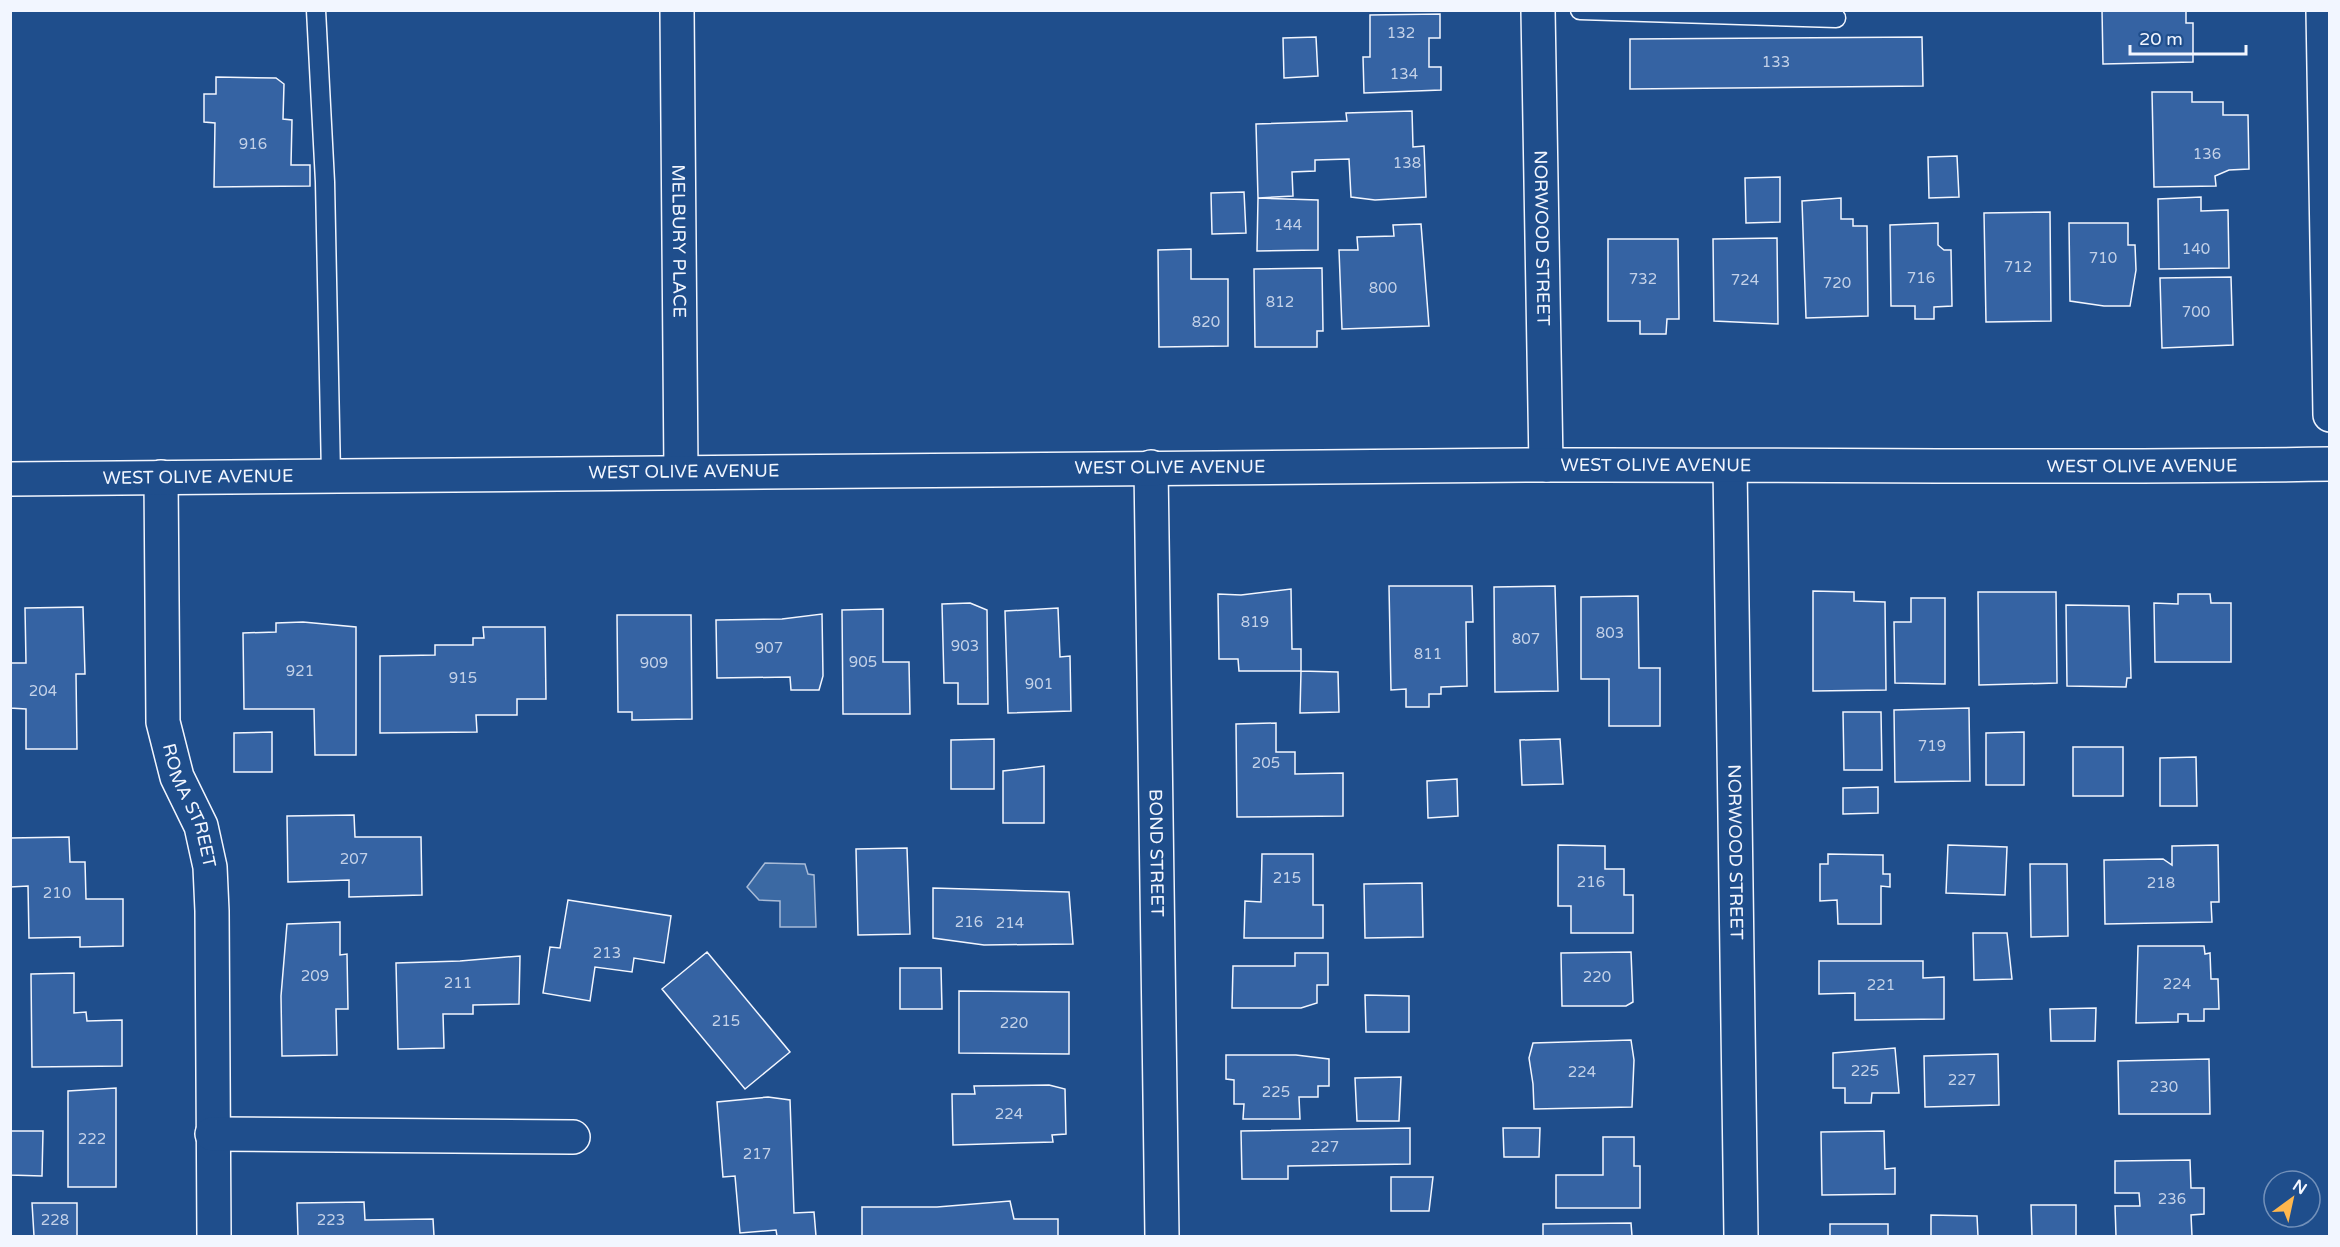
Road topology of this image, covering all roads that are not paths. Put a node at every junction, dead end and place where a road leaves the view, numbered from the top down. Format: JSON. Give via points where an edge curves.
{"nodes":[{"id":1,"x":316,"y":10,"type":"edge"},
{"id":2,"x":677,"y":10,"type":"edge"},
{"id":3,"x":1538,"y":10,"type":"edge"},
{"id":4,"x":1580,"y":10,"type":"edge"},
{"id":5,"x":2323,"y":10,"type":"edge"},
{"id":6,"x":1836,"y":18,"type":"dead end"},
{"id":7,"x":2330,"y":415,"type":"edge"},
{"id":8,"x":2330,"y":464,"type":"edge"},
{"id":9,"x":1546,"y":465,"type":"junction"},
{"id":10,"x":1730,"y":466,"type":"junction"},
{"id":11,"x":1151,"y":467,"type":"junction"},
{"id":12,"x":681,"y":471,"type":"junction"},
{"id":13,"x":331,"y":475,"type":"junction"},
{"id":14,"x":161,"y":477,"type":"junction"},
{"id":15,"x":10,"y":479,"type":"edge"},
{"id":16,"x":212,"y":1134,"type":"junction"},
{"id":17,"x":573,"y":1137,"type":"dead end"},
{"id":18,"x":214,"y":1236,"type":"edge"},
{"id":19,"x":1162,"y":1236,"type":"edge"},
{"id":20,"x":1741,"y":1236,"type":"edge"}],
"edges":[{"from":1,"to":13,"type":"lane","via":[[325,182]]},
{"from":2,"to":12,"type":"street","name":"MELBURY PLACE"},
{"from":3,"to":9,"type":"street","name":"NORWOOD STREET"},
{"from":4,"to":6,"type":"lane"},
{"from":5,"to":7,"type":"street"},
{"from":8,"to":10,"type":"street","name":"WEST OLIVE AVENUE"},
{"from":9,"to":10,"type":"street","name":"WEST OLIVE AVENUE"},
{"from":9,"to":11,"type":"street","name":"WEST OLIVE AVENUE"},
{"from":10,"to":20,"type":"street","name":"NORWOOD STREET"},
{"from":11,"to":12,"type":"street","name":"WEST OLIVE AVENUE"},
{"from":11,"to":19,"type":"street","name":"BOND STREET"},
{"from":12,"to":13,"type":"street","name":"WEST OLIVE AVENUE"},
{"from":13,"to":14,"type":"street","name":"WEST OLIVE AVENUE"},
{"from":14,"to":15,"type":"street","name":"WEST OLIVE AVENUE"},
{"from":14,"to":16,"type":"street","name":"ROMA STREET","via":[[163,722],[177,777],[201,826],[210,867]]},
{"from":16,"to":17,"type":"street"},
{"from":16,"to":18,"type":"street","name":"ROMA STREET"}]}
